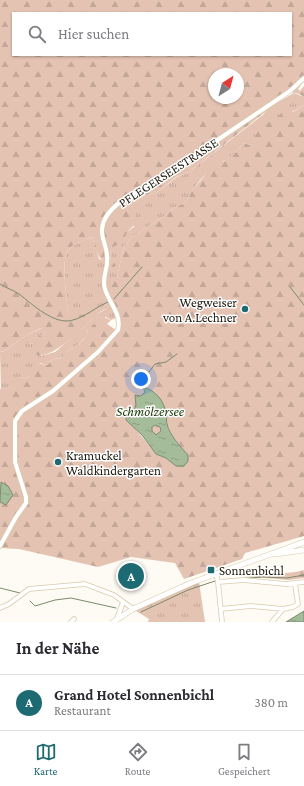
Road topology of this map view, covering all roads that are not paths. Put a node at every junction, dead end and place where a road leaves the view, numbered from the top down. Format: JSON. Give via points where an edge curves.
{"nodes":[{"id":1,"x":304,"y":78,"type":"edge"},
{"id":2,"x":304,"y":542,"type":"edge"},
{"id":3,"x":0,"y":546,"type":"edge"},
{"id":4,"x":304,"y":550,"type":"edge"},
{"id":5,"x":267,"y":555,"type":"junction"},
{"id":6,"x":216,"y":573,"type":"junction"},
{"id":7,"x":218,"y":582,"type":"junction"},
{"id":8,"x":304,"y":582,"type":"edge"},
{"id":9,"x":295,"y":584,"type":"junction"},
{"id":10,"x":123,"y":602,"type":"junction"},
{"id":11,"x":0,"y":608,"type":"edge"},
{"id":12,"x":133,"y":609,"type":"junction"},
{"id":13,"x":221,"y":609,"type":"junction"},
{"id":14,"x":283,"y":609,"type":"junction"},
{"id":15,"x":115,"y":620,"type":"edge"},
{"id":16,"x":222,"y":622,"type":"edge"},
{"id":17,"x":272,"y":622,"type":"edge"}],
"edges":[{"from":1,"to":3,"type":"street","name":"PFLEGERSEESTRASSE","via":[[290,91],[154,183],[133,194],[109,214],[102,229],[108,257],[104,283],[118,317],[118,330],[98,352],[53,391],[22,411],[16,421],[15,462],[26,503]]},
{"from":2,"to":5,"type":"main road"},
{"from":4,"to":5,"type":"main road"},
{"from":5,"to":6,"type":"main road"},
{"from":6,"to":7,"type":"street"},
{"from":6,"to":12,"type":"main road"},
{"from":7,"to":9,"type":"street","via":[[244,580]]},
{"from":7,"to":13,"type":"street"},
{"from":8,"to":9,"type":"street"},
{"from":9,"to":14,"type":"street","via":[[298,604]]},
{"from":10,"to":11,"type":"street","via":[[106,592],[85,584],[76,584],[29,589]]},
{"from":10,"to":12,"type":"street"},
{"from":10,"to":15,"type":"street"},
{"from":12,"to":15,"type":"main road"},
{"from":13,"to":14,"type":"street","via":[[251,606]]},
{"from":13,"to":16,"type":"street"},
{"from":14,"to":17,"type":"street"}]}
